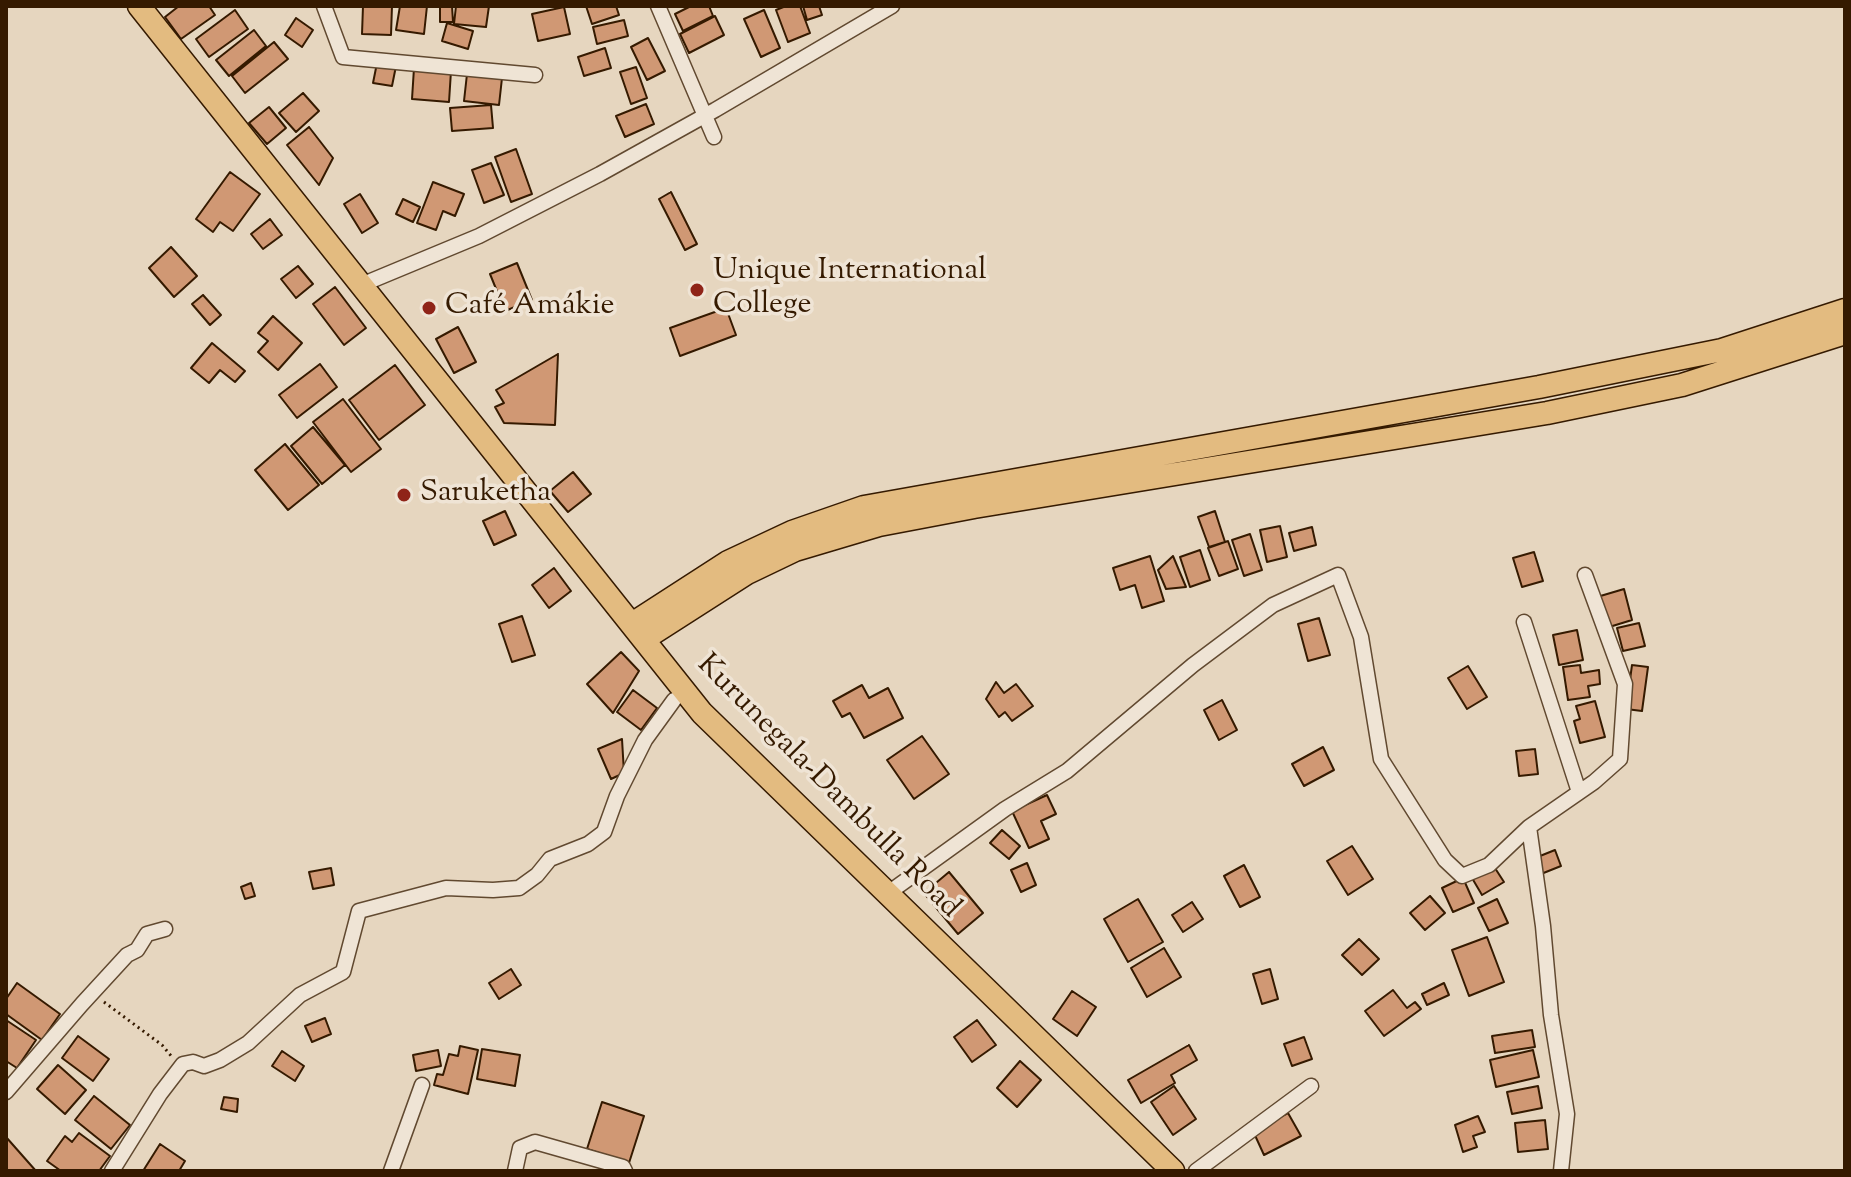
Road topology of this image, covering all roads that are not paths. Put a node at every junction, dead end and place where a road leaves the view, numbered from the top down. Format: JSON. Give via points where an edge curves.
{"nodes":[{"id":1,"x":139,"y":6,"type":"edge"},
{"id":2,"x":324,"y":6,"type":"edge"},
{"id":3,"x":658,"y":6,"type":"edge"},
{"id":4,"x":892,"y":6,"type":"edge"},
{"id":5,"x":535,"y":75,"type":"dead end"},
{"id":6,"x":705,"y":116,"type":"junction"},
{"id":7,"x":714,"y":137,"type":"dead end"},
{"id":8,"x":361,"y":285,"type":"junction"},
{"id":9,"x":1845,"y":310,"type":"edge"},
{"id":10,"x":1845,"y":333,"type":"edge"},
{"id":11,"x":1585,"y":575,"type":"dead end"},
{"id":12,"x":1524,"y":622,"type":"dead end"},
{"id":13,"x":638,"y":632,"type":"junction"},
{"id":14,"x":674,"y":700,"type":"dead end"},
{"id":15,"x":1579,"y":792,"type":"junction"},
{"id":16,"x":1529,"y":827,"type":"junction"},
{"id":17,"x":887,"y":894,"type":"junction"},
{"id":18,"x":165,"y":929,"type":"dead end"},
{"id":19,"x":422,"y":1085,"type":"dead end"},
{"id":20,"x":1311,"y":1086,"type":"dead end"},
{"id":21,"x":6,"y":1092,"type":"edge"},
{"id":22,"x":112,"y":1171,"type":"edge"},
{"id":23,"x":391,"y":1171,"type":"edge"},
{"id":24,"x":515,"y":1171,"type":"edge"},
{"id":25,"x":625,"y":1171,"type":"edge"},
{"id":26,"x":1173,"y":1171,"type":"edge"},
{"id":27,"x":1196,"y":1171,"type":"edge"},
{"id":28,"x":1561,"y":1171,"type":"edge"}],
"edges":[{"from":1,"to":8,"type":"highway","name":"Kurunegala-Dambulla Road"},
{"from":2,"to":5,"type":"street","via":[[343,57]]},
{"from":3,"to":6,"type":"street"},
{"from":4,"to":6,"type":"street"},
{"from":6,"to":7,"type":"street"},
{"from":6,"to":8,"type":"street","via":[[479,236]]},
{"from":8,"to":13,"type":"highway","name":"Kurunegala-Dambulla Road"},
{"from":9,"to":13,"type":"highway","via":[[1722,350],[1555,384],[864,507],[728,562]]},
{"from":10,"to":13,"type":"highway","via":[[1682,385],[1547,413],[879,525],[795,550]]},
{"from":11,"to":15,"type":"street","via":[[1625,684],[1620,759]]},
{"from":12,"to":15,"type":"street"},
{"from":13,"to":17,"type":"highway","name":"Kurunegala-Dambulla Road","via":[[702,713]]},
{"from":14,"to":22,"type":"street","via":[[645,740],[604,832],[550,859],[519,888],[446,888],[359,911],[343,972],[300,995],[248,1043],[220,1060],[204,1066],[183,1064]]},
{"from":15,"to":16,"type":"street"},
{"from":16,"to":17,"type":"street","via":[[1489,865],[1462,876],[1445,860],[1381,759],[1361,637],[1338,575],[1273,605],[1067,771]]},
{"from":16,"to":28,"type":"street","via":[[1567,1114]]},
{"from":17,"to":26,"type":"highway","name":"Kurunegala-Dambulla Road"},
{"from":18,"to":21,"type":"street","via":[[147,934]]},
{"from":19,"to":23,"type":"street"},
{"from":20,"to":27,"type":"street"},
{"from":24,"to":25,"type":"street","via":[[520,1148],[535,1142]]}]}
